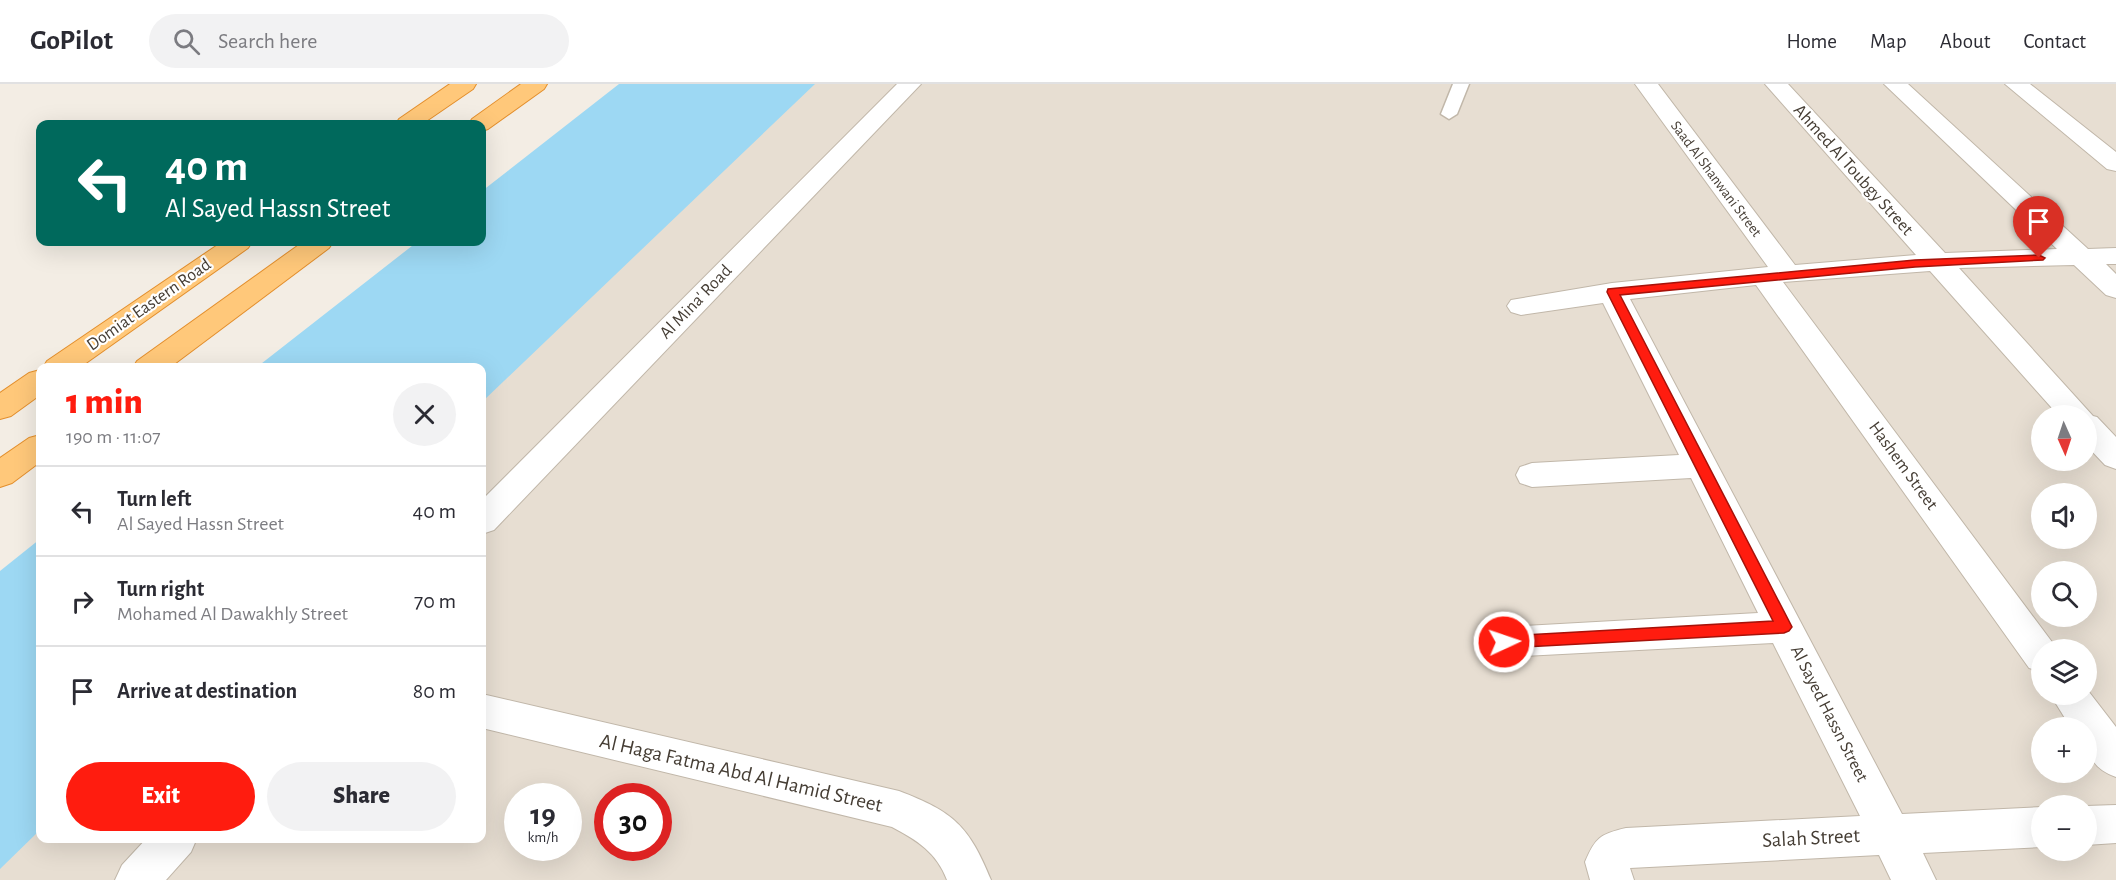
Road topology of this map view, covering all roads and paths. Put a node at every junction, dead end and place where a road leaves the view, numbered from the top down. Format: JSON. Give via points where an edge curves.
{"nodes":[{"id":1,"x":465,"y":84,"type":"edge"},
{"id":2,"x":536,"y":84,"type":"edge"},
{"id":3,"x":910,"y":84,"type":"edge"},
{"id":4,"x":1461,"y":84,"type":"edge"},
{"id":5,"x":1646,"y":84,"type":"edge"},
{"id":6,"x":1776,"y":84,"type":"edge"},
{"id":7,"x":1895,"y":84,"type":"edge"},
{"id":8,"x":2016,"y":84,"type":"edge"},
{"id":9,"x":1449,"y":114,"type":"dead end"},
{"id":10,"x":413,"y":120,"type":"edge"},
{"id":11,"x":486,"y":120,"type":"edge"},
{"id":12,"x":2116,"y":165,"type":"edge"},
{"id":13,"x":234,"y":246,"type":"edge"},
{"id":14,"x":315,"y":246,"type":"edge"},
{"id":15,"x":2116,"y":256,"type":"edge"},
{"id":16,"x":2080,"y":257,"type":"junction"},
{"id":17,"x":1936,"y":261,"type":"junction"},
{"id":18,"x":1776,"y":275,"type":"junction"},
{"id":19,"x":2116,"y":289,"type":"edge"},
{"id":20,"x":1612,"y":292,"type":"junction"},
{"id":21,"x":1521,"y":306,"type":"dead end"},
{"id":22,"x":74,"y":363,"type":"edge"},
{"id":23,"x":155,"y":363,"type":"edge"},
{"id":24,"x":36,"y":383,"type":"edge"},
{"id":25,"x":2068,"y":405,"type":"edge"},
{"id":26,"x":0,"y":408,"type":"edge"},
{"id":27,"x":2097,"y":437,"type":"edge"},
{"id":28,"x":36,"y":449,"type":"edge"},
{"id":29,"x":2116,"y":458,"type":"edge"},
{"id":30,"x":1702,"y":466,"type":"junction"},
{"id":31,"x":0,"y":475,"type":"edge"},
{"id":32,"x":1532,"y":475,"type":"dead end"},
{"id":33,"x":486,"y":517,"type":"edge"},
{"id":34,"x":1784,"y":627,"type":"junction"},
{"id":35,"x":2031,"y":641,"type":"edge"},
{"id":36,"x":1504,"y":642,"type":"dead end"},
{"id":37,"x":2077,"y":705,"type":"edge"},
{"id":38,"x":486,"y":712,"type":"edge"},
{"id":39,"x":2116,"y":759,"type":"edge"},
{"id":40,"x":2116,"y":824,"type":"edge"},
{"id":41,"x":2097,"y":825,"type":"edge"},
{"id":42,"x":2031,"y":828,"type":"edge"},
{"id":43,"x":1890,"y":834,"type":"junction"},
{"id":44,"x":172,"y":843,"type":"edge"},
{"id":45,"x":137,"y":880,"type":"edge"},
{"id":46,"x":969,"y":880,"type":"edge"},
{"id":47,"x":1612,"y":880,"type":"edge"},
{"id":48,"x":1914,"y":880,"type":"edge"}],
"edges":[{"from":1,"to":10,"type":"highway"},
{"from":2,"to":11,"type":"highway"},
{"from":3,"to":33,"type":"street","name":"Al Mina' Road"},
{"from":4,"to":9,"type":"lane"},
{"from":5,"to":18,"type":"street","name":"Saad Al Shanwani Street"},
{"from":6,"to":17,"type":"street","name":"Ahmed Al Toubgy Street"},
{"from":7,"to":16,"type":"street"},
{"from":8,"to":12,"type":"street"},
{"from":13,"to":22,"type":"highway","name":"Domiat Eastern Road"},
{"from":14,"to":23,"type":"highway"},
{"from":15,"to":16,"type":"street"},
{"from":16,"to":17,"type":"street"},
{"from":16,"to":19,"type":"street"},
{"from":17,"to":18,"type":"street"},
{"from":17,"to":25,"type":"street","name":"Ahmed Al Toubgy Street"},
{"from":18,"to":20,"type":"street"},
{"from":18,"to":35,"type":"street","name":"Hashem Street"},
{"from":20,"to":21,"type":"street"},
{"from":20,"to":30,"type":"street","name":"Al Sayed Hassn Street"},
{"from":24,"to":26,"type":"highway"},
{"from":27,"to":29,"type":"street"},
{"from":28,"to":31,"type":"highway"},
{"from":30,"to":32,"type":"street"},
{"from":30,"to":34,"type":"street","name":"Al Sayed Hassn Street"},
{"from":34,"to":36,"type":"street"},
{"from":34,"to":43,"type":"street","name":"Al Sayed Hassn Street"},
{"from":37,"to":39,"type":"street"},
{"from":38,"to":46,"type":"street","name":"Al Haga Fatma Abd Al Hamid Street","via":[[899,810],[934,827],[960,856]]},
{"from":40,"to":41,"type":"street"},
{"from":42,"to":43,"type":"street","name":"Salah Street"},
{"from":43,"to":47,"type":"street","name":"Salah Street","via":[[1626,848],[1613,851],[1606,862]]},
{"from":43,"to":48,"type":"street","name":"Al Sayed Hassn Street"},
{"from":44,"to":45,"type":"street"}]}
